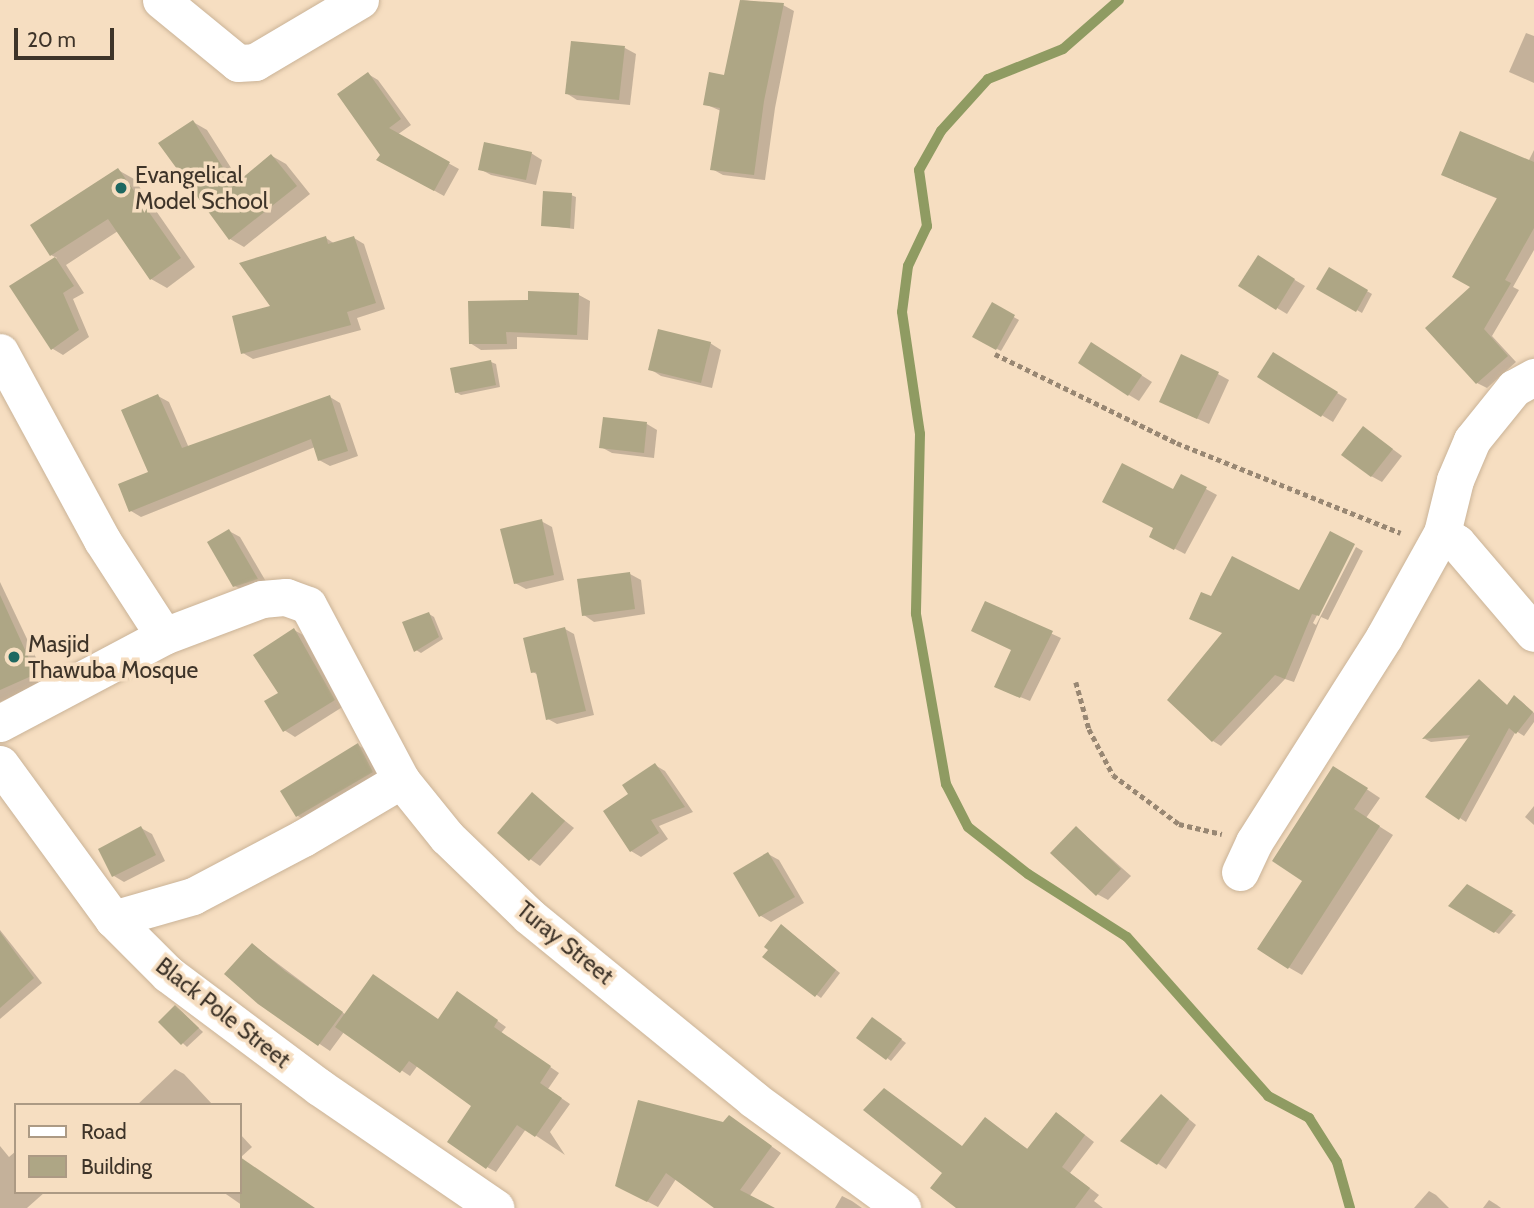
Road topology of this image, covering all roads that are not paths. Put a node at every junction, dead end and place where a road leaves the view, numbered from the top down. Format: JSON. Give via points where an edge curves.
{"nodes":[{"id":1,"x":161,"y":0,"type":"edge"},
{"id":2,"x":360,"y":0,"type":"edge"},
{"id":3,"x":0,"y":352,"type":"edge"},
{"id":4,"x":1534,"y":377,"type":"edge"},
{"id":5,"x":1442,"y":533,"type":"junction"},
{"id":6,"x":1527,"y":626,"type":"edge"},
{"id":7,"x":164,"y":636,"type":"junction"},
{"id":8,"x":0,"y":723,"type":"edge"},
{"id":9,"x":0,"y":764,"type":"edge"},
{"id":10,"x":401,"y":780,"type":"junction"},
{"id":11,"x":1247,"y":857,"type":"road end"},
{"id":12,"x":113,"y":919,"type":"junction"},
{"id":13,"x":496,"y":1208,"type":"edge"},
{"id":14,"x":902,"y":1208,"type":"edge"}],
"edges":[{"from":1,"to":2,"type":"street","via":[[238,63],[255,62]]},
{"from":3,"to":7,"type":"street","via":[[102,540]]},
{"from":4,"to":5,"type":"street","via":[[1514,388],[1472,440],[1455,480]]},
{"from":5,"to":6,"type":"street","via":[[1457,543]]},
{"from":5,"to":11,"type":"street","via":[[1384,637]]},
{"from":7,"to":8,"type":"street"},
{"from":7,"to":10,"type":"street","name":"Turay Street","via":[[262,599],[286,597],[308,605]]},
{"from":9,"to":12,"type":"street","name":"Black Pole Street"},
{"from":10,"to":12,"type":"street","via":[[193,896]]},
{"from":10,"to":14,"type":"street","name":"Turay Street","via":[[447,836],[528,916],[753,1099]]},
{"from":12,"to":13,"type":"street","name":"Black Pole Street","via":[[168,974],[319,1087]]}]}
